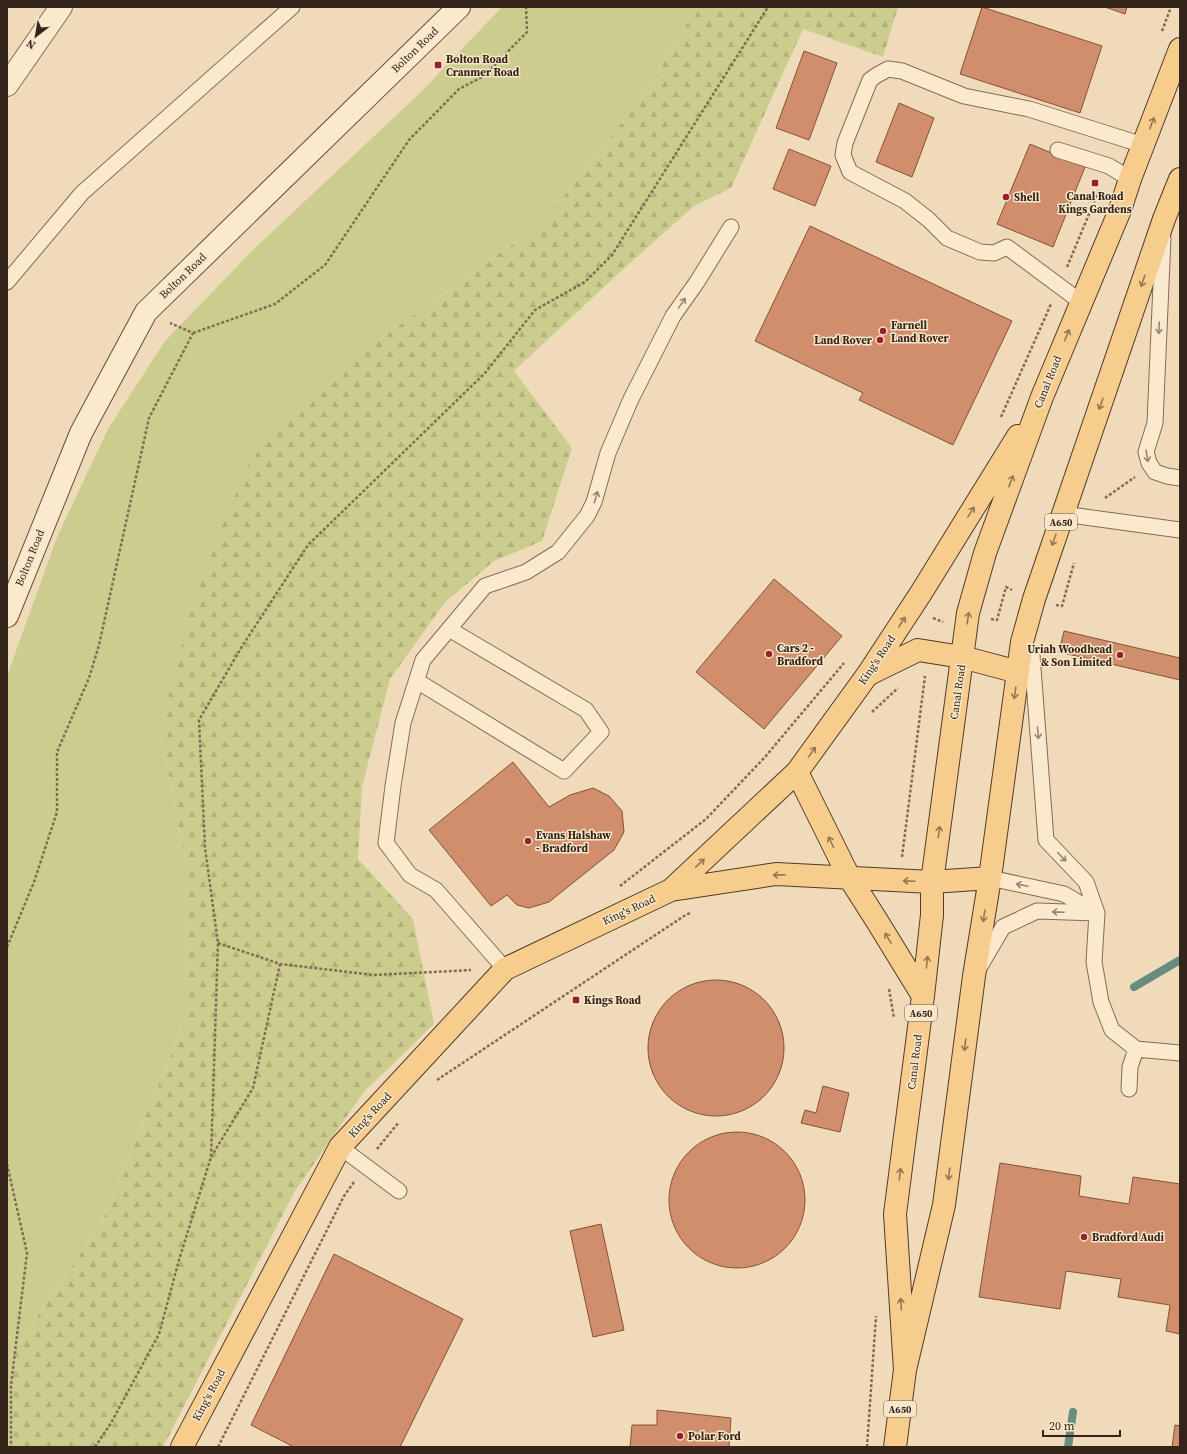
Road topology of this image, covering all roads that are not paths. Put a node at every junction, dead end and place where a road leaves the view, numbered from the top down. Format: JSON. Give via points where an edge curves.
{"nodes":[{"id":1,"x":61,"y":7,"type":"edge"},
{"id":2,"x":292,"y":7,"type":"edge"},
{"id":3,"x":454,"y":8,"type":"edge"},
{"id":4,"x":1180,"y":49,"type":"edge"},
{"id":5,"x":7,"y":85,"type":"edge"},
{"id":6,"x":1143,"y":145,"type":"junction"},
{"id":7,"x":1058,"y":150,"type":"dead end"},
{"id":8,"x":1130,"y":179,"type":"junction"},
{"id":9,"x":1180,"y":179,"type":"edge"},
{"id":10,"x":1164,"y":219,"type":"junction"},
{"id":11,"x":731,"y":227,"type":"dead end"},
{"id":12,"x":7,"y":282,"type":"edge"},
{"id":13,"x":1081,"y":302,"type":"junction"},
{"id":14,"x":1042,"y":397,"type":"junction"},
{"id":15,"x":1180,"y":478,"type":"edge"},
{"id":16,"x":1064,"y":514,"type":"junction"},
{"id":17,"x":1180,"y":530,"type":"edge"},
{"id":18,"x":7,"y":616,"type":"edge"},
{"id":19,"x":449,"y":629,"type":"junction"},
{"id":20,"x":1022,"y":642,"type":"junction"},
{"id":21,"x":962,"y":657,"type":"junction"},
{"id":22,"x":1018,"y":672,"type":"junction"},
{"id":23,"x":868,"y":674,"type":"junction"},
{"id":24,"x":416,"y":680,"type":"junction"},
{"id":25,"x":798,"y":772,"type":"junction"},
{"id":26,"x":849,"y":877,"type":"junction"},
{"id":27,"x":990,"y":878,"type":"junction"},
{"id":28,"x":932,"y":882,"type":"junction"},
{"id":29,"x":671,"y":890,"type":"junction"},
{"id":30,"x":1097,"y":913,"type":"junction"},
{"id":31,"x":503,"y":967,"type":"junction"},
{"id":32,"x":974,"y":976,"type":"junction"},
{"id":33,"x":923,"y":996,"type":"junction"},
{"id":34,"x":1136,"y":1049,"type":"junction"},
{"id":35,"x":1180,"y":1053,"type":"edge"},
{"id":36,"x":1129,"y":1089,"type":"dead end"},
{"id":37,"x":340,"y":1147,"type":"junction"},
{"id":38,"x":399,"y":1191,"type":"dead end"},
{"id":39,"x":905,"y":1370,"type":"junction"},
{"id":40,"x":182,"y":1447,"type":"edge"},
{"id":41,"x":895,"y":1447,"type":"edge"}],
"edges":[{"from":1,"to":5,"type":"street"},
{"from":2,"to":12,"type":"lane","via":[[82,193]]},
{"from":3,"to":18,"type":"street","name":"Bolton Road","via":[[146,312],[81,433]]},
{"from":6,"to":4,"type":"main road","name":"Canal Road","number":"A650","one_way":true},
{"from":6,"to":8,"type":"main road","name":"Canal Road","number":"A650"},
{"from":6,"to":13,"type":"lane","via":[[1030,109],[964,96],[902,71],[888,69],[870,80],[845,143],[843,155],[850,172],[905,201],[947,238],[980,252],[994,253],[1007,247]]},
{"from":7,"to":8,"type":"lane","via":[[1109,166]]},
{"from":8,"to":13,"type":"main road","name":"Canal Road","number":"A650","via":[[1120,210]]},
{"from":9,"to":10,"type":"main road","name":"Canal Road","number":"A650"},
{"from":10,"to":15,"type":"lane","one_way":true,"via":[[1155,424],[1146,452],[1148,463],[1155,472]]},
{"from":10,"to":16,"type":"main road","name":"Canal Road","number":"A650","one_way":true},
{"from":19,"to":11,"type":"lane","one_way":true,"via":[[485,586],[526,572],[558,552],[587,516],[594,502],[608,453],[631,399],[673,316]]},
{"from":14,"to":13,"type":"main road","name":"Canal Road","number":"A650","one_way":true},
{"from":21,"to":14,"type":"main road","name":"Canal Road","number":"A650","one_way":true,"via":[[968,613],[985,553]]},
{"from":23,"to":14,"type":"main road","name":"King's Road","one_way":true},
{"from":16,"to":17,"type":"lane"},
{"from":16,"to":20,"type":"main road","name":"Canal Road","number":"A650","one_way":true},
{"from":19,"to":24,"type":"lane","via":[[423,660]]},
{"from":19,"to":24,"type":"lane","via":[[586,710],[601,732],[564,771]]},
{"from":20,"to":22,"type":"main road","name":"Canal Road","number":"A650"},
{"from":20,"to":30,"type":"lane","one_way":true,"via":[[1032,655],[1046,840],[1086,882]]},
{"from":21,"to":22,"type":"main road"},
{"from":21,"to":23,"type":"main road","via":[[918,650]]},
{"from":28,"to":21,"type":"main road","name":"Canal Road","number":"A650","one_way":true},
{"from":22,"to":27,"type":"main road","name":"Canal Road","number":"A650","one_way":true},
{"from":25,"to":23,"type":"main road","name":"King's Road","one_way":true},
{"from":24,"to":31,"type":"lane","via":[[403,723],[386,843],[410,875],[436,890]]},
{"from":26,"to":25,"type":"main road","one_way":true},
{"from":29,"to":25,"type":"main road","name":"King's Road","one_way":true},
{"from":28,"to":26,"type":"main road","name":"King's Road","one_way":true},
{"from":26,"to":29,"type":"main road","name":"King's Road","one_way":true,"via":[[776,874]]},
{"from":33,"to":26,"type":"main road","one_way":true},
{"from":27,"to":28,"type":"main road","name":"King's Road"},
{"from":30,"to":27,"type":"lane","one_way":true,"via":[[1064,894]]},
{"from":27,"to":32,"type":"main road","name":"Canal Road","number":"A650","one_way":true},
{"from":33,"to":28,"type":"main road","name":"Canal Road","number":"A650","one_way":true,"via":[[932,915]]},
{"from":29,"to":31,"type":"main road","name":"King's Road"},
{"from":30,"to":32,"type":"lane","one_way":true,"via":[[1036,911],[1002,927]]},
{"from":30,"to":34,"type":"lane","via":[[1094,962],[1101,1002],[1112,1030]]},
{"from":31,"to":37,"type":"main road","name":"King's Road"},
{"from":32,"to":39,"type":"main road","name":"Canal Road","number":"A650","one_way":true,"via":[[944,1205]]},
{"from":39,"to":33,"type":"main road","name":"Canal Road","number":"A650","one_way":true,"via":[[895,1214]]},
{"from":34,"to":35,"type":"lane"},
{"from":34,"to":36,"type":"lane","via":[[1130,1067]]},
{"from":37,"to":38,"type":"lane"},
{"from":37,"to":40,"type":"main road","name":"King's Road"},
{"from":39,"to":41,"type":"main road","name":"Canal Road","number":"A650"}]}
